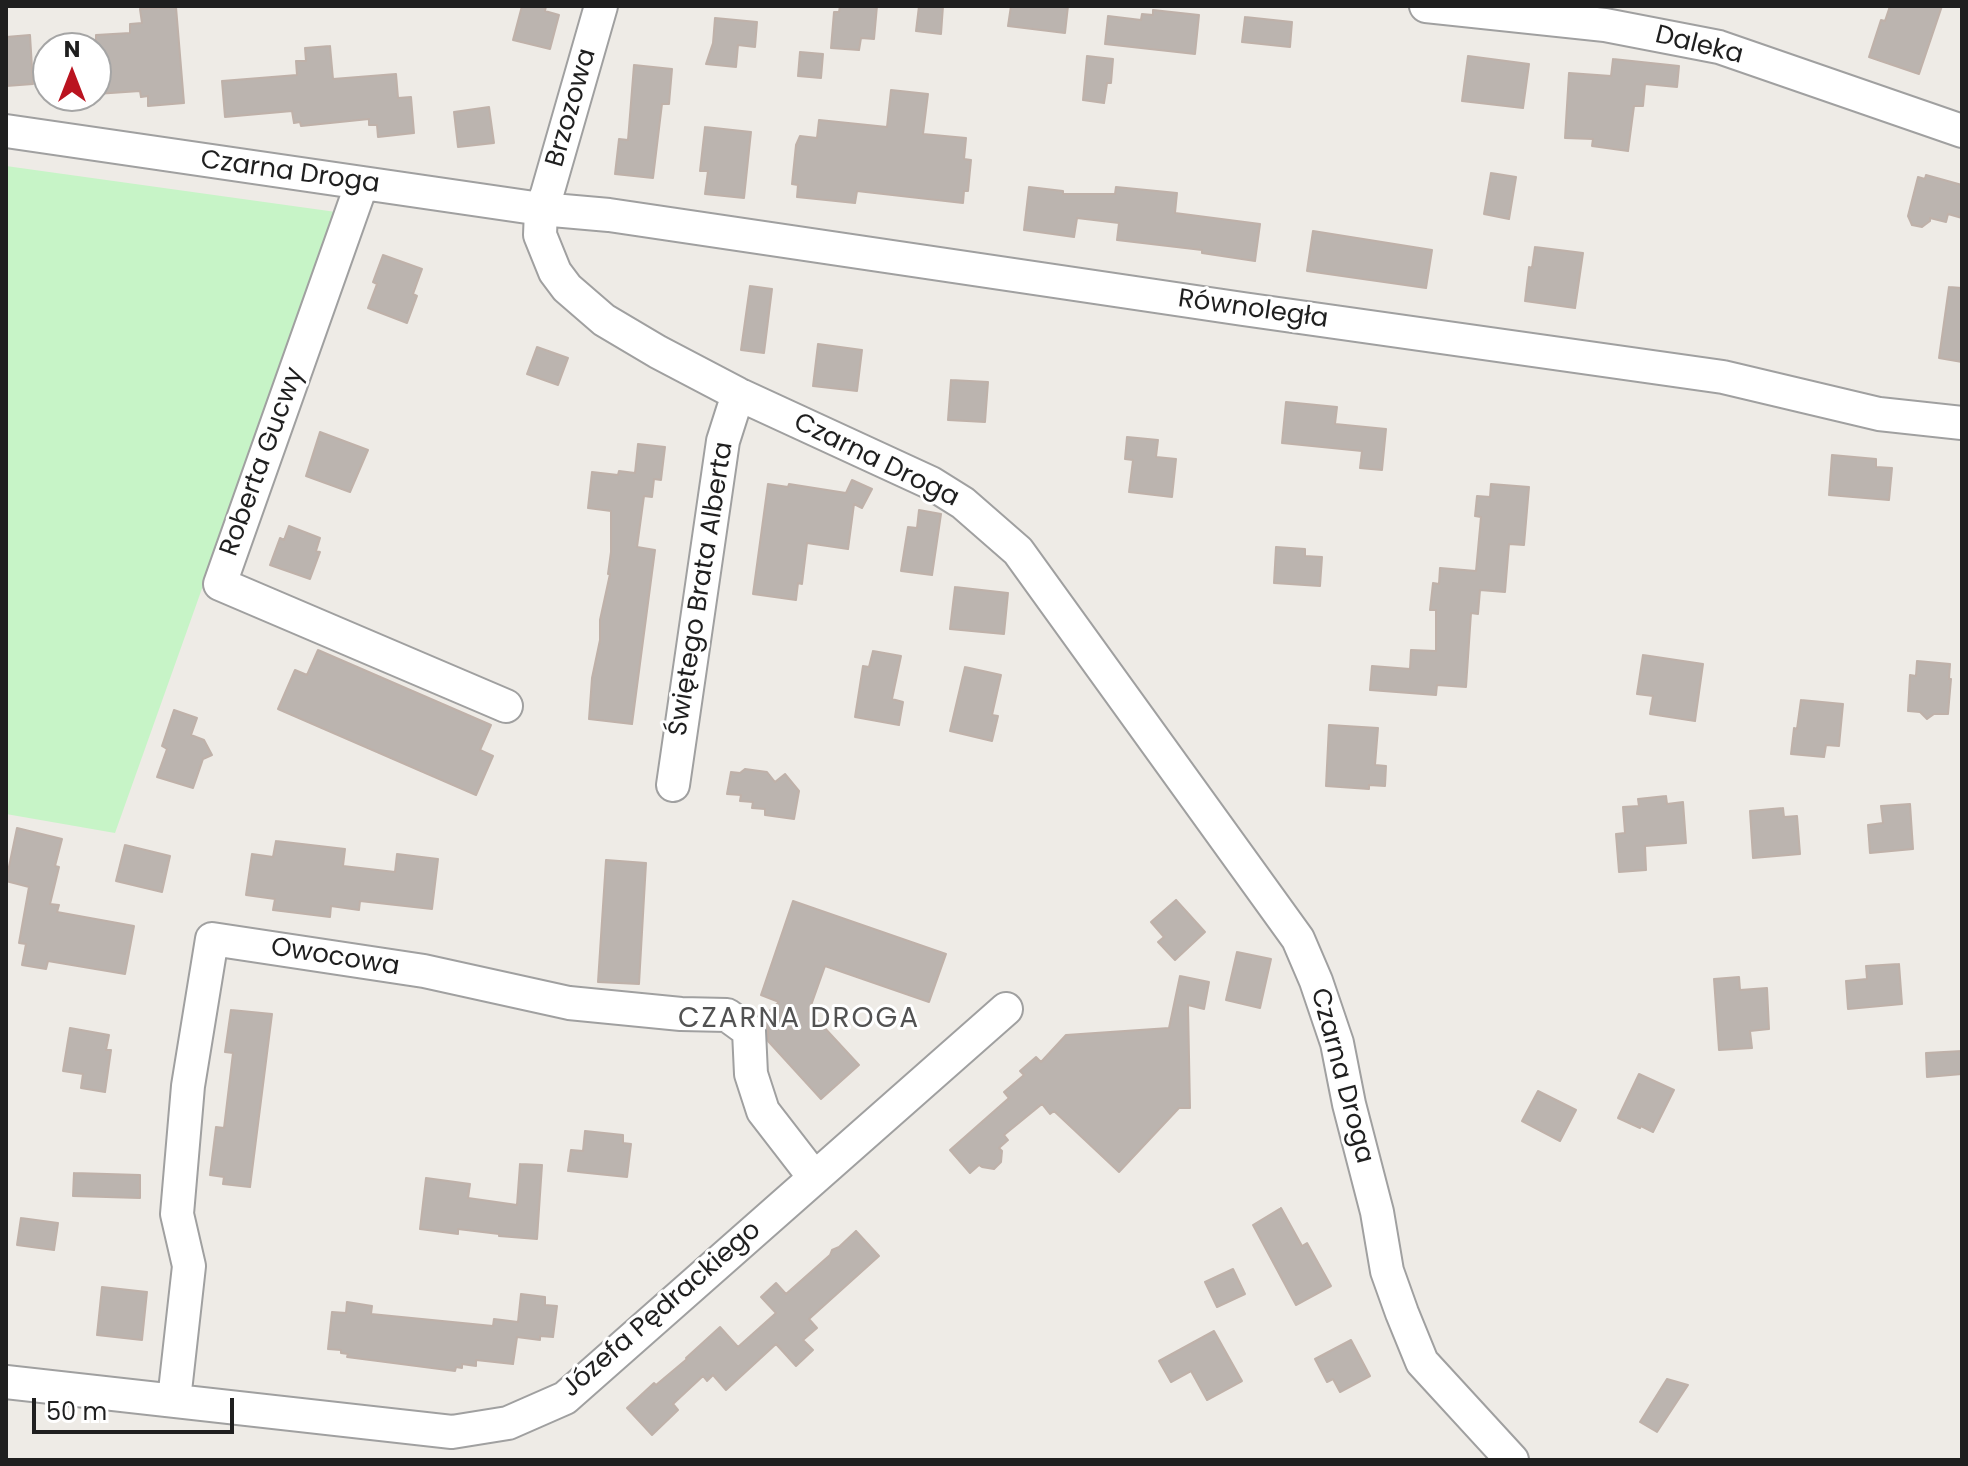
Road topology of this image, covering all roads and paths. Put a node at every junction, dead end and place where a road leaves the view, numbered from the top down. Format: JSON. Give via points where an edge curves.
{"nodes":[{"id":1,"x":601,"y":6,"type":"edge"},
{"id":2,"x":1426,"y":6,"type":"edge"},
{"id":3,"x":6,"y":131,"type":"edge"},
{"id":4,"x":1962,"y":131,"type":"edge"},
{"id":5,"x":362,"y":183,"type":"junction"},
{"id":6,"x":541,"y":209,"type":"junction"},
{"id":7,"x":738,"y":394,"type":"junction"},
{"id":8,"x":1962,"y":423,"type":"edge"},
{"id":9,"x":506,"y":706,"type":"dead end"},
{"id":10,"x":673,"y":785,"type":"dead end"},
{"id":11,"x":1006,"y":1009,"type":"dead end"},
{"id":12,"x":814,"y":1177,"type":"junction"},
{"id":13,"x":6,"y":1382,"type":"edge"},
{"id":14,"x":174,"y":1400,"type":"junction"},
{"id":15,"x":1512,"y":1460,"type":"edge"}],
"edges":[{"from":1,"to":6,"type":"street","name":"Brzozowa"},
{"from":2,"to":4,"type":"street","name":"Daleka","via":[[1605,25],[1719,47]]},
{"from":3,"to":5,"type":"street","name":"Czarna Droga"},
{"from":5,"to":6,"type":"street","name":"Czarna Droga"},
{"from":5,"to":9,"type":"street","name":"Roberta Gucwy","via":[[220,584]]},
{"from":6,"to":7,"type":"street","name":"Czarna Droga","via":[[540,235],[567,288],[604,320]]},
{"from":6,"to":8,"type":"street","name":"Równoległa","via":[[1723,377],[1879,414]]},
{"from":7,"to":10,"type":"street","name":"Świętego Brata Alberta","via":[[723,441]]},
{"from":7,"to":15,"type":"street","name":"Czarna Droga","via":[[931,483],[1018,551],[1298,939],[1337,1043],[1387,1271],[1422,1362]]},
{"from":11,"to":12,"type":"street","name":"Józefa Pędrackiego"},
{"from":12,"to":14,"type":"street","name":"Józefa Pędrackiego","via":[[565,1398],[508,1423],[452,1432]]},
{"from":12,"to":14,"type":"street","name":"Owocowa","via":[[763,1111],[751,1074],[749,1031],[727,1015],[569,1003],[424,971],[212,939],[188,1086],[177,1214],[189,1266]]},
{"from":13,"to":14,"type":"street","name":"Józefa Pędrackiego"}]}
